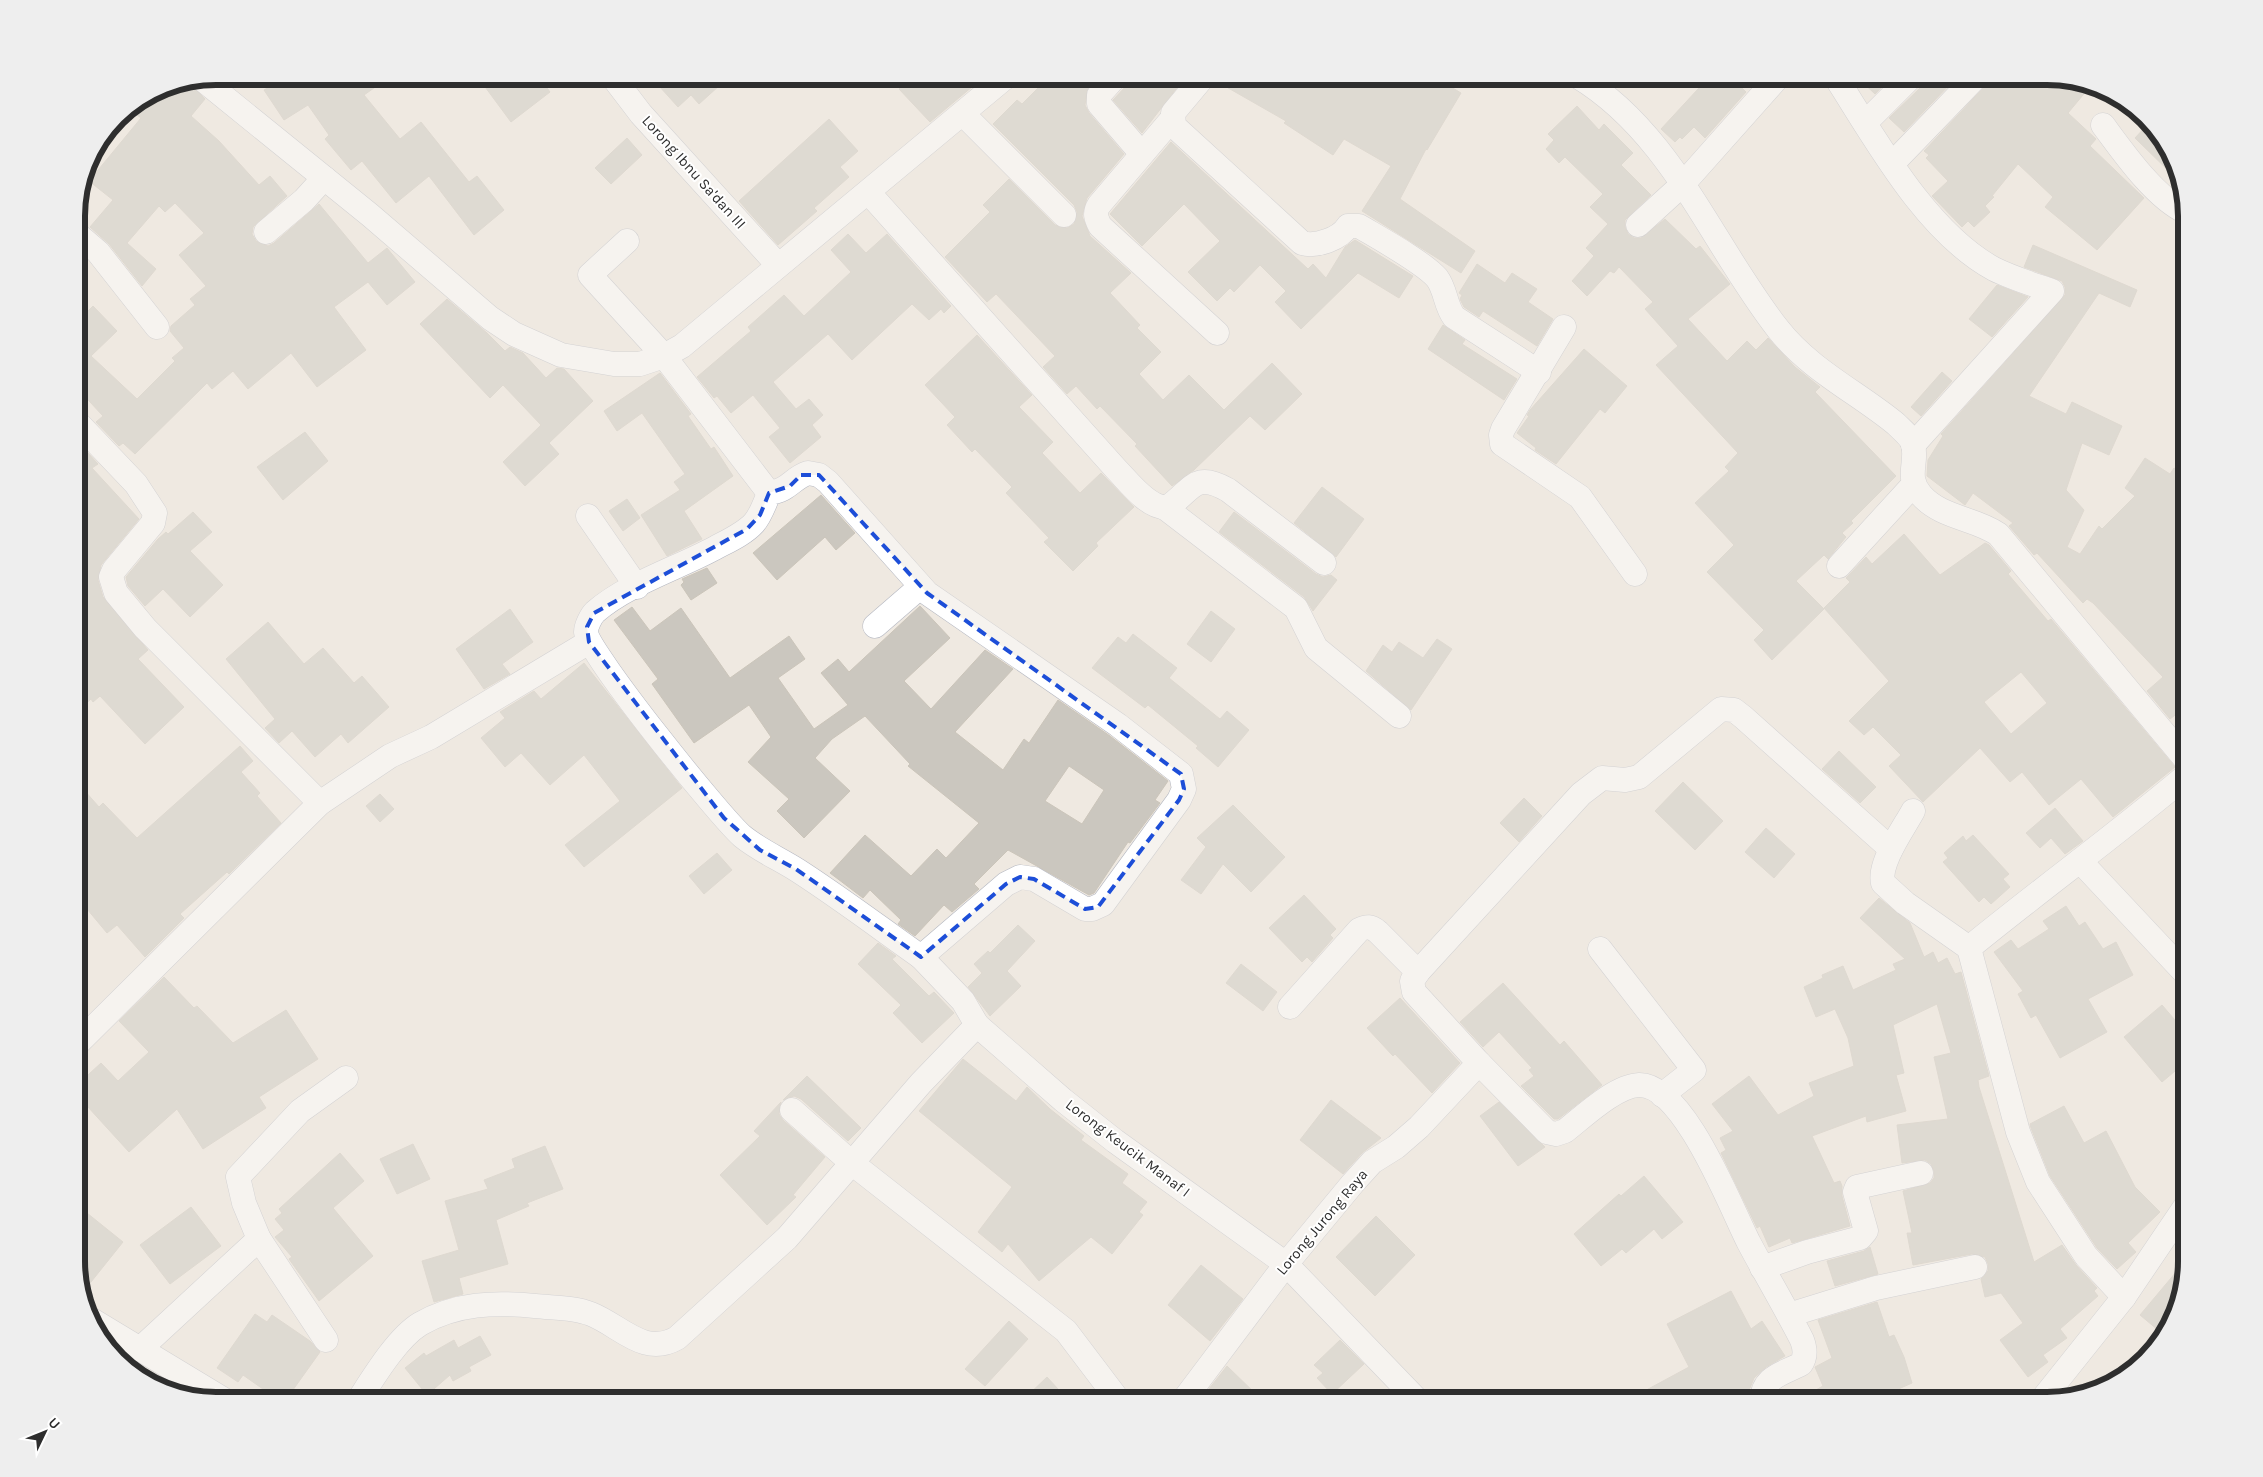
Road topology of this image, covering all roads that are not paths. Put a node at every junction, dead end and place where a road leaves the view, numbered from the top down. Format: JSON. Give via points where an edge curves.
{"nodes":[{"id":1,"x":209,"y":85,"type":"edge"},
{"id":2,"x":619,"y":85,"type":"edge"},
{"id":3,"x":989,"y":85,"type":"edge"},
{"id":4,"x":1108,"y":85,"type":"edge"},
{"id":5,"x":1196,"y":85,"type":"edge"},
{"id":6,"x":1590,"y":85,"type":"edge"},
{"id":7,"x":1770,"y":85,"type":"edge"},
{"id":8,"x":1841,"y":85,"type":"edge"},
{"id":9,"x":1903,"y":85,"type":"edge"},
{"id":10,"x":1967,"y":85,"type":"edge"},
{"id":11,"x":963,"y":114,"type":"junction"},
{"id":12,"x":1172,"y":119,"type":"junction"},
{"id":13,"x":1866,"y":123,"type":"junction"},
{"id":14,"x":2103,"y":124,"type":"dead end"},
{"id":15,"x":1141,"y":153,"type":"junction"},
{"id":16,"x":1892,"y":164,"type":"junction"},
{"id":17,"x":324,"y":178,"type":"junction"},
{"id":18,"x":1683,"y":184,"type":"junction"},
{"id":19,"x":869,"y":193,"type":"junction"},
{"id":20,"x":2178,"y":208,"type":"edge"},
{"id":21,"x":1064,"y":215,"type":"dead end"},
{"id":22,"x":1638,"y":225,"type":"dead end"},
{"id":23,"x":266,"y":232,"type":"dead end"},
{"id":24,"x":627,"y":240,"type":"dead end"},
{"id":25,"x":85,"y":241,"type":"edge"},
{"id":26,"x":778,"y":265,"type":"junction"},
{"id":27,"x":157,"y":327,"type":"dead end"},
{"id":28,"x":1564,"y":327,"type":"dead end"},
{"id":29,"x":1218,"y":333,"type":"dead end"},
{"id":30,"x":664,"y":356,"type":"junction"},
{"id":31,"x":1539,"y":372,"type":"junction"},
{"id":32,"x":85,"y":431,"type":"edge"},
{"id":33,"x":1913,"y":445,"type":"junction"},
{"id":34,"x":1914,"y":484,"type":"junction"},
{"id":35,"x":769,"y":493,"type":"junction"},
{"id":36,"x":1164,"y":507,"type":"junction"},
{"id":37,"x":588,"y":516,"type":"dead end"},
{"id":38,"x":1324,"y":563,"type":"dead end"},
{"id":39,"x":1839,"y":566,"type":"dead end"},
{"id":40,"x":1635,"y":574,"type":"dead end"},
{"id":41,"x":920,"y":586,"type":"junction"},
{"id":42,"x":637,"y":587,"type":"junction"},
{"id":43,"x":875,"y":626,"type":"dead end"},
{"id":44,"x":589,"y":642,"type":"junction"},
{"id":45,"x":1399,"y":716,"type":"dead end"},
{"id":46,"x":2178,"y":750,"type":"edge"},
{"id":47,"x":2178,"y":782,"type":"edge"},
{"id":48,"x":320,"y":803,"type":"junction"},
{"id":49,"x":1913,"y":811,"type":"dead end"},
{"id":50,"x":1891,"y":849,"type":"junction"},
{"id":51,"x":2080,"y":861,"type":"junction"},
{"id":52,"x":1969,"y":948,"type":"junction"},
{"id":53,"x":1600,"y":949,"type":"dead end"},
{"id":54,"x":921,"y":957,"type":"junction"},
{"id":55,"x":2178,"y":965,"type":"edge"},
{"id":56,"x":1418,"y":972,"type":"junction"},
{"id":57,"x":1290,"y":1007,"type":"dead end"},
{"id":58,"x":977,"y":1025,"type":"junction"},
{"id":59,"x":85,"y":1035,"type":"edge"},
{"id":60,"x":1479,"y":1063,"type":"junction"},
{"id":61,"x":346,"y":1078,"type":"dead end"},
{"id":62,"x":1662,"y":1095,"type":"junction"},
{"id":63,"x":792,"y":1110,"type":"dead end"},
{"id":64,"x":853,"y":1164,"type":"junction"},
{"id":65,"x":1921,"y":1173,"type":"dead end"},
{"id":66,"x":2178,"y":1217,"type":"edge"},
{"id":67,"x":259,"y":1239,"type":"junction"},
{"id":68,"x":1286,"y":1264,"type":"junction"},
{"id":69,"x":1975,"y":1267,"type":"dead end"},
{"id":70,"x":1762,"y":1268,"type":"junction"},
{"id":71,"x":2124,"y":1297,"type":"junction"},
{"id":72,"x":1789,"y":1315,"type":"junction"},
{"id":73,"x":103,"y":1326,"type":"edge"},
{"id":74,"x":326,"y":1340,"type":"dead end"},
{"id":75,"x":140,"y":1349,"type":"junction"},
{"id":76,"x":170,"y":1378,"type":"edge"},
{"id":77,"x":202,"y":1391,"type":"edge"},
{"id":78,"x":364,"y":1392,"type":"edge"},
{"id":79,"x":1113,"y":1392,"type":"edge"},
{"id":80,"x":1189,"y":1392,"type":"edge"},
{"id":81,"x":1409,"y":1392,"type":"edge"},
{"id":82,"x":1763,"y":1392,"type":"edge"},
{"id":83,"x":2048,"y":1392,"type":"edge"}],
"edges":[{"from":1,"to":17,"type":"street"},
{"from":2,"to":26,"type":"street","name":"Lorong Ibnu Sa'dan III","via":[[641,114]]},
{"from":3,"to":11,"type":"street"},
{"from":4,"to":15,"type":"street","via":[[1099,95],[1098,104]]},
{"from":5,"to":12,"type":"street","via":[[1177,106]]},
{"from":6,"to":18,"type":"street","via":[[1628,117]]},
{"from":7,"to":18,"type":"street"},
{"from":8,"to":13,"type":"street"},
{"from":9,"to":13,"type":"street"},
{"from":10,"to":16,"type":"street"},
{"from":11,"to":19,"type":"street"},
{"from":11,"to":21,"type":"street"},
{"from":12,"to":15,"type":"street"},
{"from":12,"to":31,"type":"street","via":[[1180,132],[1302,243],[1317,244],[1348,226],[1360,226],[1431,272],[1442,287],[1454,317]]},
{"from":13,"to":16,"type":"street"},
{"from":14,"to":20,"type":"street","via":[[2134,166]]},
{"from":15,"to":29,"type":"street","via":[[1096,210],[1096,220]]},
{"from":16,"to":33,"type":"street","via":[[1919,202],[1958,242],[1993,268],[2052,291]]},
{"from":17,"to":23,"type":"street"},
{"from":17,"to":30,"type":"street","via":[[490,318],[514,334],[561,355],[587,361],[640,364]]},
{"from":18,"to":22,"type":"street"},
{"from":18,"to":33,"type":"street","via":[[1764,309],[1793,346],[1814,366],[1896,425]]},
{"from":19,"to":26,"type":"street"},
{"from":19,"to":36,"type":"street","via":[[1116,469],[1149,501]]},
{"from":24,"to":30,"type":"street","via":[[590,275]]},
{"from":25,"to":27,"type":"street","via":[[98,252]]},
{"from":26,"to":30,"type":"street","via":[[698,333]]},
{"from":28,"to":31,"type":"street"},
{"from":30,"to":35,"type":"street"},
{"from":31,"to":40,"type":"street","via":[[1503,429],[1502,444],[1580,497]]},
{"from":32,"to":48,"type":"street","via":[[136,484],[155,513],[153,522],[114,570],[111,577],[116,593],[145,628]]},
{"from":33,"to":34,"type":"street","via":[[1911,472]]},
{"from":34,"to":39,"type":"street"},
{"from":34,"to":46,"type":"street","via":[[1930,503],[1998,534]]},
{"from":35,"to":41,"type":"street","via":[[790,486],[802,475],[819,475]]},
{"from":35,"to":42,"type":"street","via":[[760,515],[747,529]]},
{"from":36,"to":38,"type":"street","via":[[1195,484],[1212,481]]},
{"from":36,"to":45,"type":"street","via":[[1296,608],[1316,648]]},
{"from":37,"to":42,"type":"street"},
{"from":41,"to":43,"type":"street"},
{"from":41,"to":54,"type":"street","via":[[953,613],[1118,725],[1176,768],[1184,781],[1179,800],[1104,904],[1085,909],[1034,879],[1020,877],[1006,884]]},
{"from":42,"to":44,"type":"street","via":[[594,613],[587,627]]},
{"from":44,"to":48,"type":"street","via":[[431,737],[390,756]]},
{"from":44,"to":54,"type":"street","name":"Lorong Keucik Manaf I","via":[[699,787],[741,835],[760,850],[796,869]]},
{"from":47,"to":51,"type":"street"},
{"from":48,"to":59,"type":"street"},
{"from":49,"to":50,"type":"street"},
{"from":50,"to":52,"type":"street","via":[[1882,874],[1883,882],[1905,903]]},
{"from":50,"to":56,"type":"street","via":[[1734,710],[1721,709],[1639,777],[1597,780]]},
{"from":51,"to":52,"type":"street"},
{"from":51,"to":55,"type":"street"},
{"from":52,"to":71,"type":"street","via":[[2018,1132],[2038,1182],[2086,1256]]},
{"from":53,"to":62,"type":"street","via":[[1694,1070]]},
{"from":54,"to":58,"type":"street","name":"Lorong Keucik Manaf I","via":[[963,1001]]},
{"from":56,"to":57,"type":"street","via":[[1378,932],[1365,927]]},
{"from":56,"to":60,"type":"street","via":[[1412,982],[1414,992]]},
{"from":58,"to":64,"type":"street","via":[[921,1083]]},
{"from":58,"to":68,"type":"street","name":"Lorong Keucik Manaf I","via":[[1115,1141]]},
{"from":60,"to":62,"type":"street","via":[[1540,1126],[1552,1134],[1565,1131],[1612,1095],[1627,1088],[1645,1086]]},
{"from":60,"to":68,"type":"street","name":"Lorong Jurong Raya","via":[[1406,1139],[1372,1162]]},
{"from":61,"to":67,"type":"street","via":[[300,1110],[238,1177],[244,1203]]},
{"from":62,"to":70,"type":"street","via":[[1682,1115],[1716,1172]]},
{"from":63,"to":64,"type":"street"},
{"from":64,"to":78,"type":"street","via":[[787,1238],[670,1342],[653,1346],[580,1310],[498,1302],[472,1306],[419,1324],[387,1356]]},
{"from":64,"to":79,"type":"street","via":[[1066,1331]]},
{"from":65,"to":70,"type":"street","via":[[1857,1187],[1854,1192],[1866,1231],[1860,1238]]},
{"from":66,"to":71,"type":"street"},
{"from":67,"to":74,"type":"street"},
{"from":67,"to":75,"type":"street"},
{"from":68,"to":80,"type":"street","name":"Lorong Jurong Raya"},
{"from":68,"to":81,"type":"street","name":"Lorong Keucik Manaf I"},
{"from":69,"to":72,"type":"street","via":[[1876,1288]]},
{"from":70,"to":72,"type":"street"},
{"from":71,"to":83,"type":"street"},
{"from":72,"to":82,"type":"street","via":[[1802,1340],[1804,1360],[1769,1380]]},
{"from":73,"to":75,"type":"street"},
{"from":75,"to":76,"type":"street"},
{"from":76,"to":77,"type":"street"}]}
